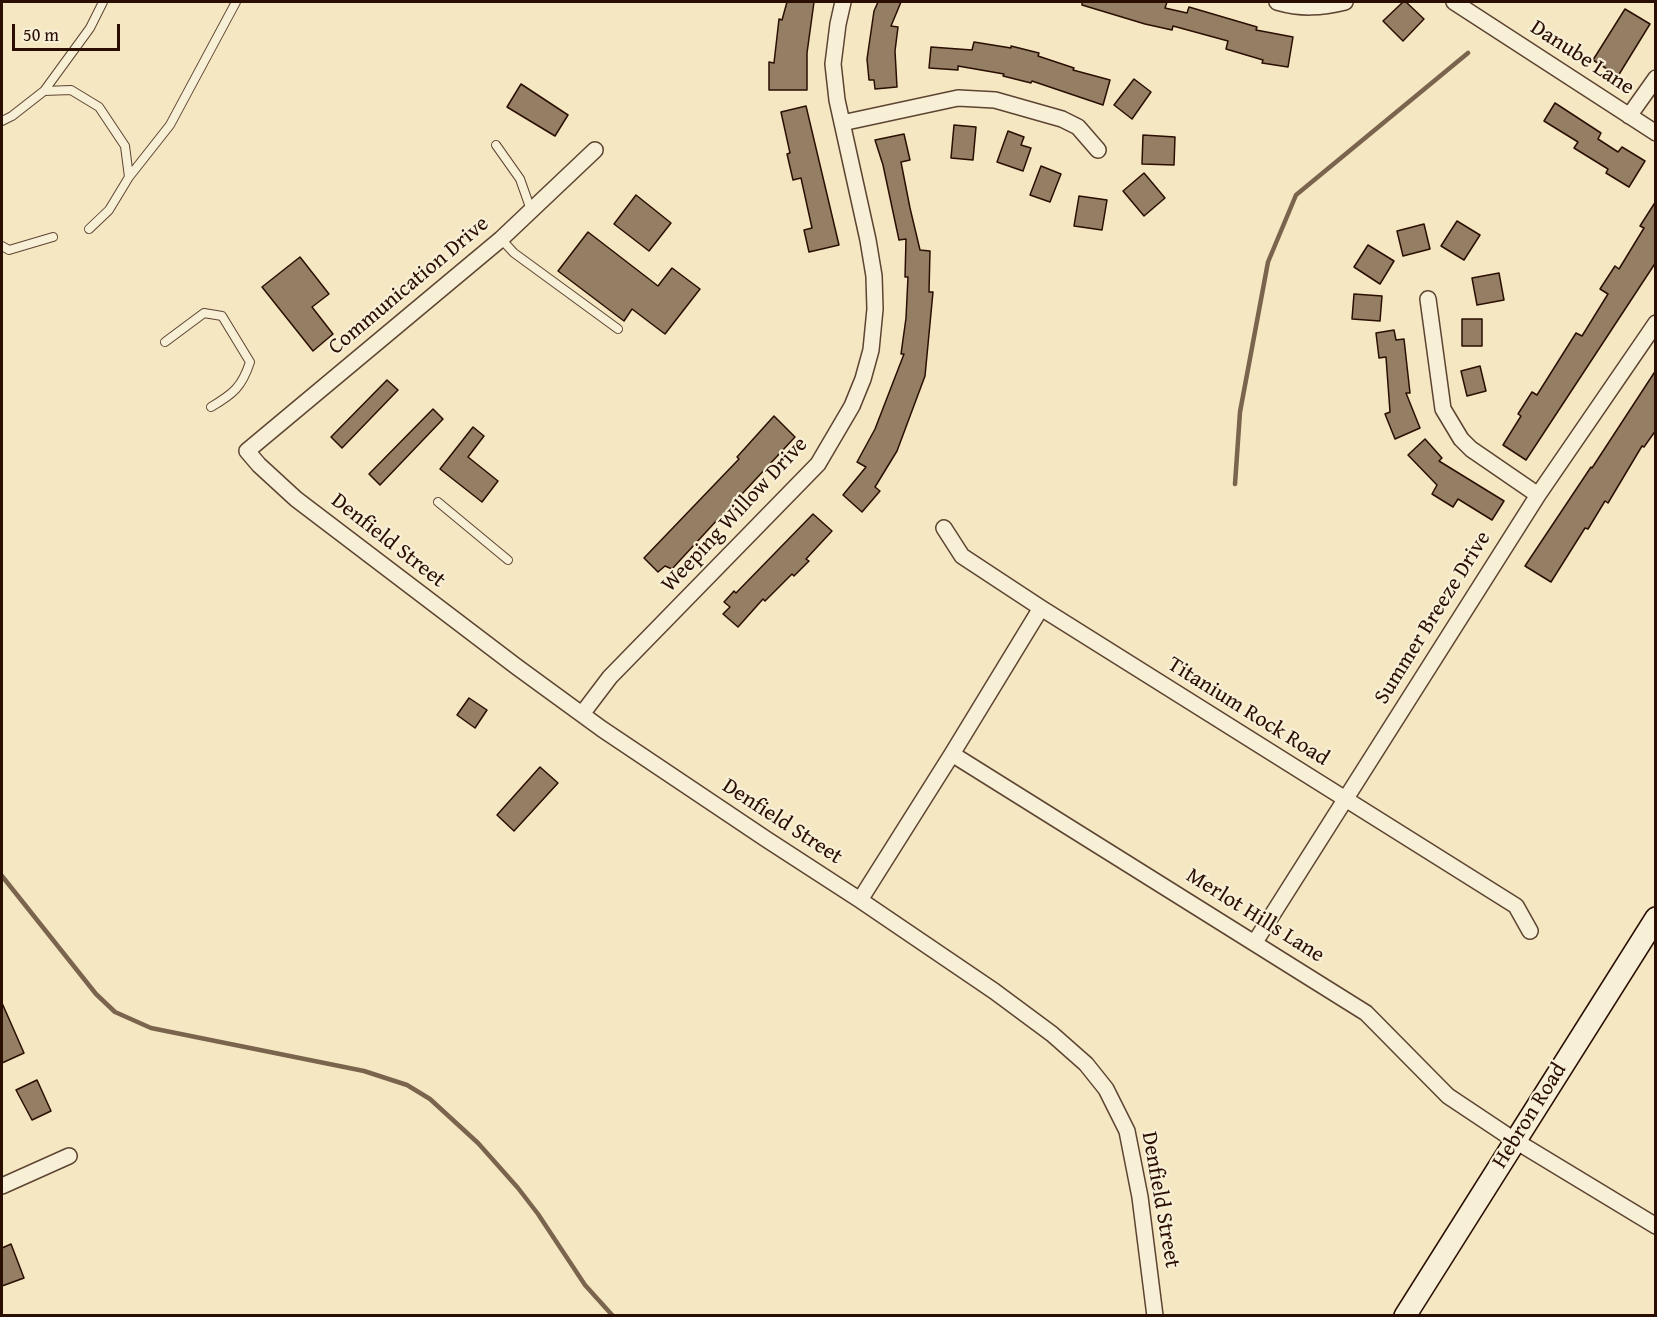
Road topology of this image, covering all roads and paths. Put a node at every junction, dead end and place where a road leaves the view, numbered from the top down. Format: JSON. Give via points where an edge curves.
{"nodes":[{"id":1,"x":103,"y":2,"type":"edge"},
{"id":2,"x":236,"y":2,"type":"edge"},
{"id":3,"x":843,"y":2,"type":"edge"},
{"id":4,"x":1277,"y":2,"type":"edge"},
{"id":5,"x":1345,"y":2,"type":"edge"},
{"id":6,"x":1454,"y":2,"type":"edge"},
{"id":7,"x":1656,"y":78,"type":"edge"},
{"id":8,"x":44,"y":91,"type":"junction"},
{"id":9,"x":1629,"y":116,"type":"junction"},
{"id":10,"x":2,"y":121,"type":"edge"},
{"id":11,"x":842,"y":123,"type":"junction"},
{"id":12,"x":1656,"y":133,"type":"edge"},
{"id":13,"x":496,"y":145,"type":"dead end"},
{"id":14,"x":595,"y":150,"type":"dead end"},
{"id":15,"x":1098,"y":150,"type":"dead end"},
{"id":16,"x":129,"y":177,"type":"junction"},
{"id":17,"x":531,"y":210,"type":"junction"},
{"id":18,"x":89,"y":229,"type":"dead end"},
{"id":19,"x":53,"y":237,"type":"dead end"},
{"id":20,"x":501,"y":239,"type":"junction"},
{"id":21,"x":2,"y":246,"type":"edge"},
{"id":22,"x":1428,"y":299,"type":"dead end"},
{"id":23,"x":1656,"y":323,"type":"edge"},
{"id":24,"x":618,"y":329,"type":"dead end"},
{"id":25,"x":165,"y":342,"type":"dead end"},
{"id":26,"x":211,"y":407,"type":"dead end"},
{"id":27,"x":247,"y":451,"type":"joint"},
{"id":28,"x":1538,"y":495,"type":"junction"},
{"id":29,"x":438,"y":502,"type":"dead end"},
{"id":30,"x":944,"y":528,"type":"dead end"},
{"id":31,"x":508,"y":560,"type":"dead end"},
{"id":32,"x":1041,"y":608,"type":"junction"},
{"id":33,"x":582,"y":714,"type":"junction"},
{"id":34,"x":952,"y":754,"type":"junction"},
{"id":35,"x":1345,"y":799,"type":"junction"},
{"id":36,"x":860,"y":900,"type":"junction"},
{"id":37,"x":1656,"y":918,"type":"edge"},
{"id":38,"x":1530,"y":931,"type":"dead end"},
{"id":39,"x":1255,"y":942,"type":"junction"},
{"id":40,"x":1514,"y":1140,"type":"junction"},
{"id":41,"x":69,"y":1156,"type":"dead end"},
{"id":42,"x":2,"y":1186,"type":"edge"},
{"id":43,"x":1656,"y":1226,"type":"edge"},
{"id":44,"x":1409,"y":1313,"type":"edge"},
{"id":45,"x":1155,"y":1316,"type":"edge"}],
"edges":[{"from":1,"to":8,"type":"lane","via":[[90,28]]},
{"from":2,"to":16,"type":"lane","via":[[170,125]]},
{"from":3,"to":11,"type":"street","name":"Weeping Willow Drive","via":[[833,64]]},
{"from":4,"to":5,"type":"street","via":[[1314,8]]},
{"from":6,"to":9,"type":"street","name":"Danube Lane"},
{"from":7,"to":9,"type":"street"},
{"from":8,"to":10,"type":"lane"},
{"from":8,"to":16,"type":"lane","via":[[72,90],[99,107],[125,146]]},
{"from":9,"to":12,"type":"street","name":"Danube Lane"},
{"from":11,"to":15,"type":"street","via":[[958,98],[995,100],[1062,119],[1078,127]]},
{"from":11,"to":33,"type":"street","name":"Weeping Willow Drive","via":[[874,276],[871,350],[852,406],[818,464],[610,677]]},
{"from":13,"to":17,"type":"lane","via":[[520,179]]},
{"from":14,"to":17,"type":"street","name":"Communication Drive"},
{"from":16,"to":18,"type":"lane","via":[[109,210]]},
{"from":17,"to":20,"type":"street","name":"Communication Drive"},
{"from":19,"to":21,"type":"lane","via":[[9,250]]},
{"from":20,"to":24,"type":"lane","via":[[514,253]]},
{"from":20,"to":27,"type":"street","name":"Communication Drive"},
{"from":22,"to":28,"type":"street","via":[[1443,409],[1471,449]]},
{"from":23,"to":28,"type":"street","name":"Summer Breeze Drive"},
{"from":25,"to":26,"type":"lane","via":[[204,313],[222,316],[250,362],[244,380]]},
{"from":27,"to":33,"type":"street","name":"Denfield Street","via":[[315,514]]},
{"from":28,"to":35,"type":"street","name":"Summer Breeze Drive"},
{"from":29,"to":31,"type":"lane"},
{"from":30,"to":32,"type":"street","name":"Titanium Rock Road","via":[[962,556]]},
{"from":32,"to":34,"type":"street"},
{"from":32,"to":35,"type":"street","name":"Titanium Rock Road"},
{"from":33,"to":36,"type":"street","name":"Denfield Street"},
{"from":34,"to":36,"type":"street"},
{"from":34,"to":39,"type":"street","name":"Merlot Hills Lane"},
{"from":35,"to":38,"type":"street","name":"Titanium Rock Road","via":[[1516,906]]},
{"from":35,"to":39,"type":"street","name":"Summer Breeze Drive"},
{"from":36,"to":45,"type":"street","name":"Denfield Street","via":[[1052,1034],[1086,1064],[1106,1089],[1129,1140]]},
{"from":37,"to":40,"type":"street","name":"Hebron Road"},
{"from":39,"to":40,"type":"street","name":"Merlot Hills Lane","via":[[1366,1012],[1448,1096]]},
{"from":40,"to":43,"type":"street","name":"Merlot Hills Lane"},
{"from":40,"to":44,"type":"street","name":"Hebron Road"},
{"from":41,"to":42,"type":"street"}]}
